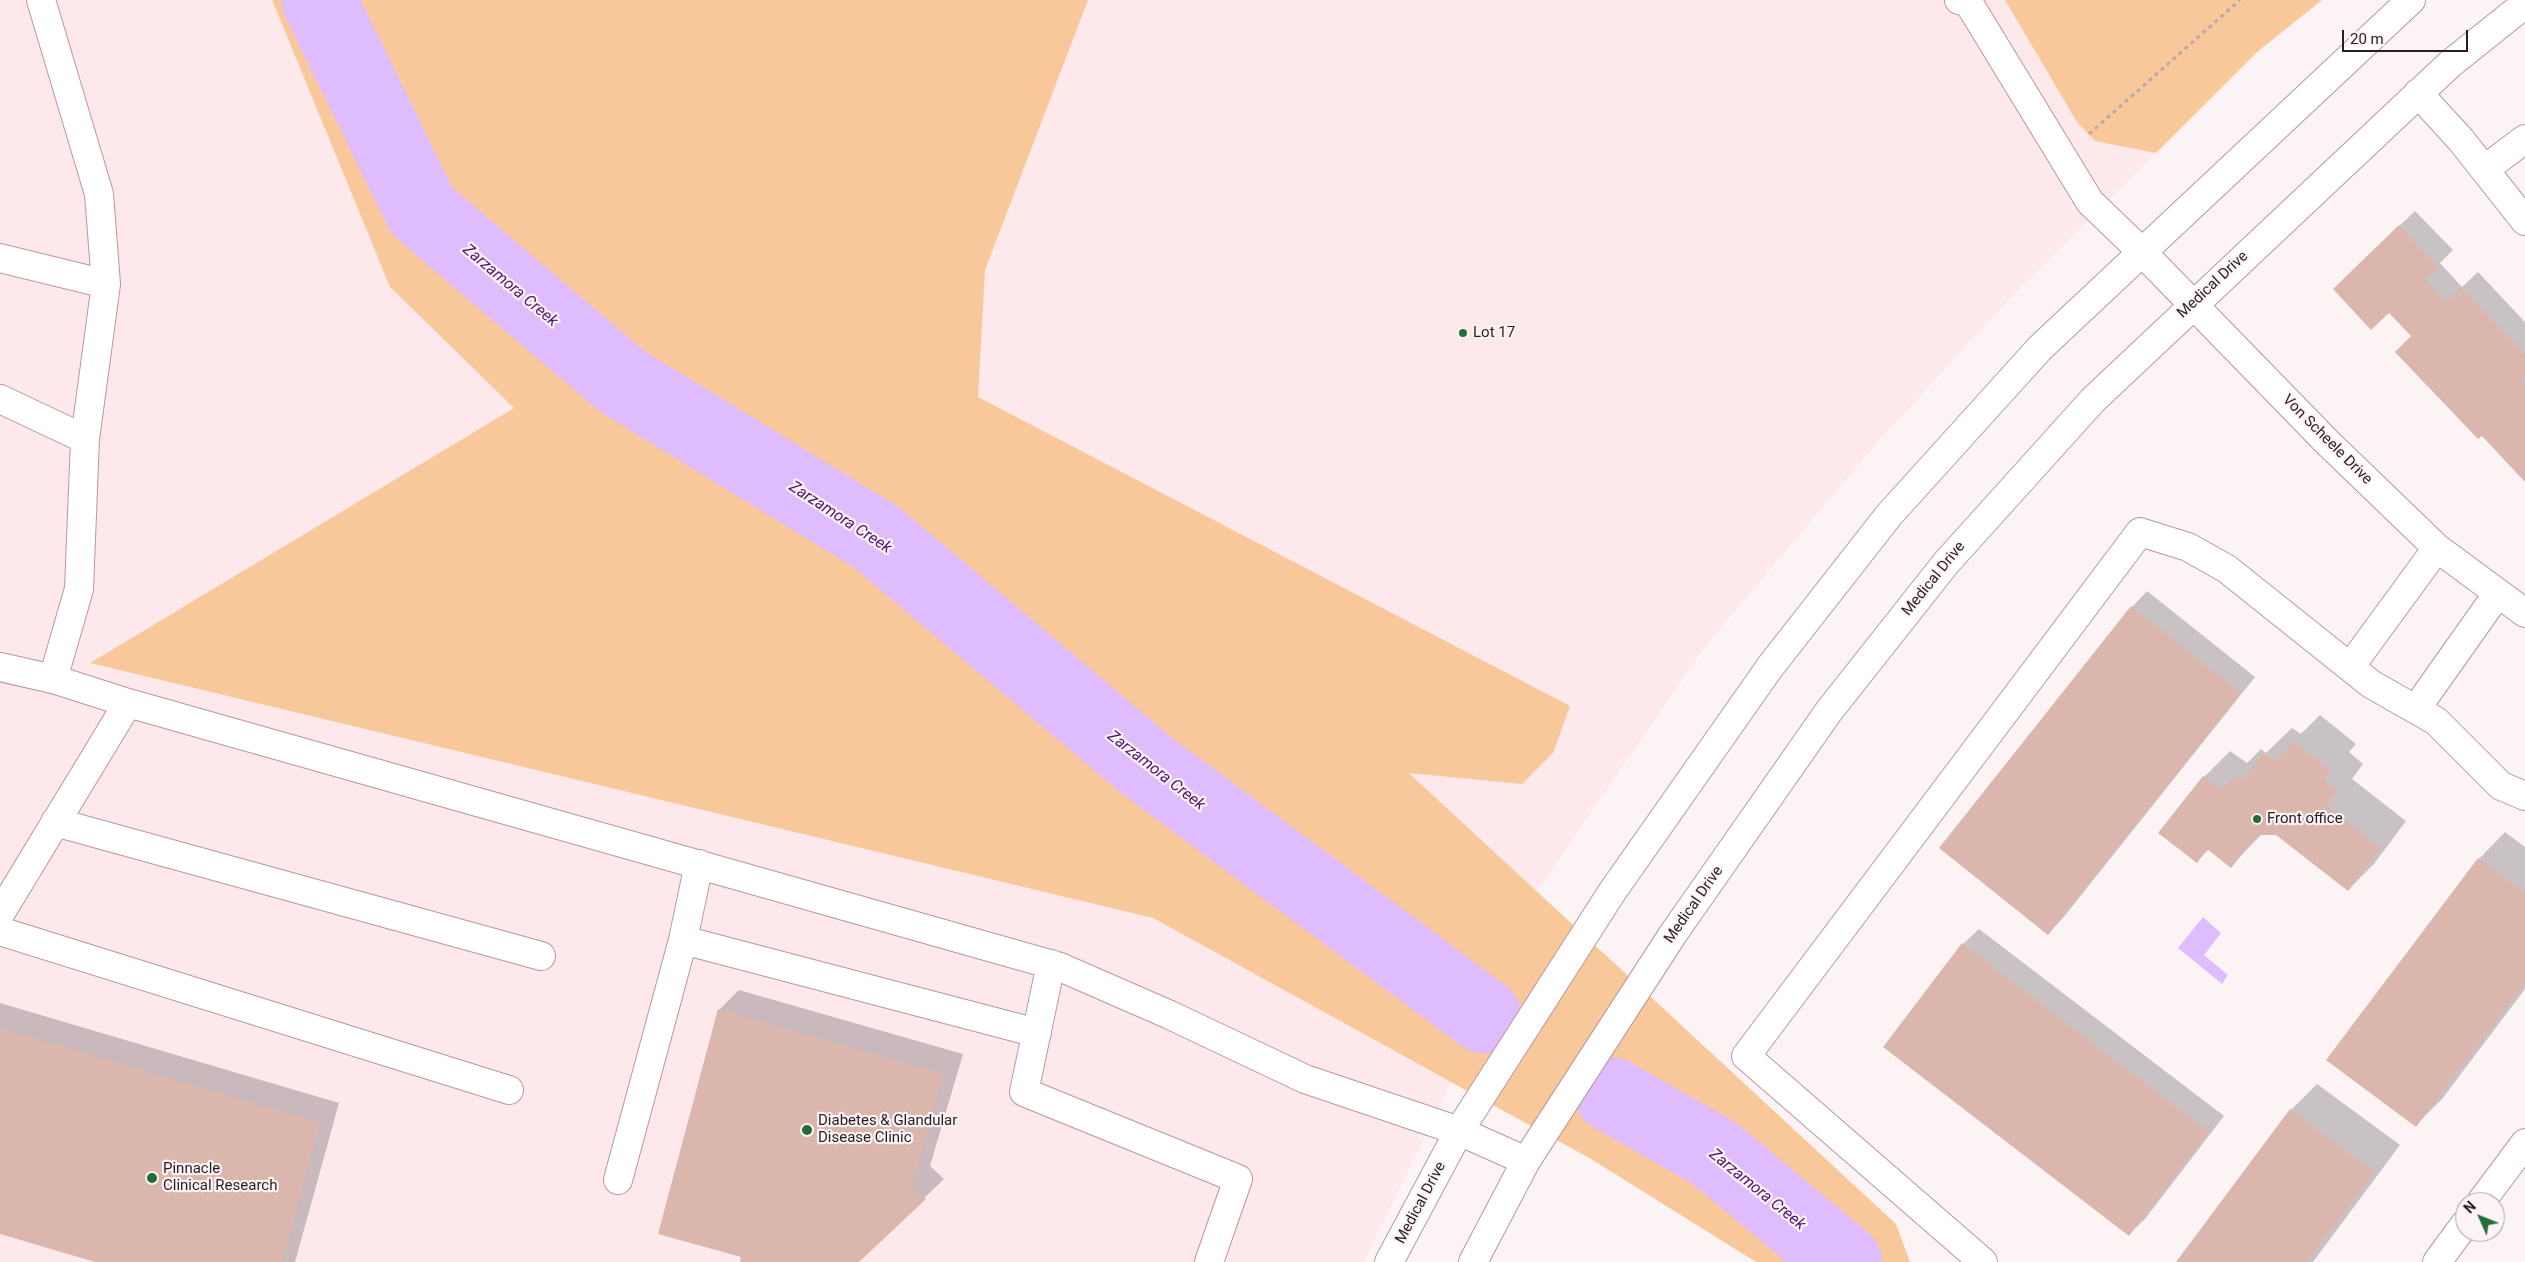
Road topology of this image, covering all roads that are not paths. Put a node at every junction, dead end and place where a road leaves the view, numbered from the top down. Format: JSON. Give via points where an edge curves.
{"nodes":[{"id":1,"x":41,"y":0,"type":"edge"},
{"id":2,"x":2411,"y":0,"type":"edge"},
{"id":3,"x":1965,"y":1,"type":"edge"},
{"id":4,"x":2525,"y":4,"type":"edge"},
{"id":5,"x":2418,"y":93,"type":"junction"},
{"id":6,"x":2525,"y":139,"type":"edge"},
{"id":7,"x":2485,"y":169,"type":"junction"},
{"id":8,"x":2525,"y":221,"type":"edge"},
{"id":9,"x":2142,"y":252,"type":"junction"},
{"id":10,"x":0,"y":258,"type":"edge"},
{"id":11,"x":106,"y":284,"type":"junction"},
{"id":12,"x":2192,"y":304,"type":"junction"},
{"id":13,"x":0,"y":399,"type":"edge"},
{"id":14,"x":85,"y":439,"type":"junction"},
{"id":15,"x":2437,"y":548,"type":"junction"},
{"id":16,"x":2498,"y":592,"type":"junction"},
{"id":17,"x":2525,"y":613,"type":"edge"},
{"id":18,"x":0,"y":667,"type":"edge"},
{"id":19,"x":2350,"y":667,"type":"junction"},
{"id":20,"x":53,"y":679,"type":"junction"},
{"id":21,"x":128,"y":703,"type":"junction"},
{"id":22,"x":2416,"y":710,"type":"junction"},
{"id":23,"x":2525,"y":796,"type":"edge"},
{"id":24,"x":55,"y":822,"type":"junction"},
{"id":25,"x":699,"y":864,"type":"junction"},
{"id":26,"x":0,"y":914,"type":"edge"},
{"id":27,"x":0,"y":931,"type":"edge"},
{"id":28,"x":683,"y":940,"type":"junction"},
{"id":29,"x":541,"y":956,"type":"dead end"},
{"id":30,"x":1051,"y":964,"type":"junction"},
{"id":31,"x":1037,"y":1033,"type":"junction"},
{"id":32,"x":509,"y":1090,"type":"dead end"},
{"id":33,"x":1459,"y":1131,"type":"junction"},
{"id":34,"x":2525,"y":1143,"type":"edge"},
{"id":35,"x":1526,"y":1161,"type":"junction"},
{"id":36,"x":618,"y":1180,"type":"dead end"},
{"id":37,"x":2488,"y":1192,"type":"edge"},
{"id":38,"x":2455,"y":1238,"type":"edge"},
{"id":39,"x":1209,"y":1262,"type":"edge"},
{"id":40,"x":1389,"y":1262,"type":"edge"},
{"id":41,"x":1473,"y":1262,"type":"edge"},
{"id":42,"x":1983,"y":1262,"type":"edge"},
{"id":43,"x":2437,"y":1262,"type":"edge"}],
"edges":[{"from":1,"to":11,"type":"street","via":[[99,194]]},
{"from":2,"to":9,"type":"street","name":"Medical Drive"},
{"from":3,"to":9,"type":"street","name":"Von Scheele Drive","via":[[2090,202]]},
{"from":4,"to":5,"type":"street","name":"Medical Drive"},
{"from":5,"to":7,"type":"street"},
{"from":5,"to":12,"type":"street","name":"Medical Drive"},
{"from":6,"to":7,"type":"street"},
{"from":7,"to":8,"type":"street"},
{"from":9,"to":12,"type":"street","name":"Von Scheele Drive"},
{"from":9,"to":33,"type":"street","name":"Medical Drive","via":[[2040,348],[1896,508],[1788,644],[1612,892]]},
{"from":10,"to":11,"type":"street"},
{"from":11,"to":14,"type":"street"},
{"from":12,"to":15,"type":"street","name":"Von Scheele Drive","via":[[2326,442]]},
{"from":12,"to":35,"type":"street","name":"Medical Drive","via":[[2093,400],[1946,562],[1829,711],[1673,934]]},
{"from":13,"to":14,"type":"street"},
{"from":14,"to":20,"type":"street","via":[[79,589]]},
{"from":15,"to":16,"type":"street","name":"Von Scheele Drive"},
{"from":15,"to":19,"type":"street"},
{"from":16,"to":17,"type":"street","name":"Von Scheele Drive"},
{"from":16,"to":22,"type":"street"},
{"from":18,"to":20,"type":"street"},
{"from":19,"to":22,"type":"street","via":[[2371,684]]},
{"from":19,"to":42,"type":"street","via":[[2227,569],[2188,547],[2140,532],[1746,1056]]},
{"from":20,"to":21,"type":"street"},
{"from":21,"to":24,"type":"street"},
{"from":21,"to":25,"type":"street"},
{"from":22,"to":23,"type":"street","via":[[2436,721],[2501,786]]},
{"from":24,"to":26,"type":"street"},
{"from":24,"to":29,"type":"street"},
{"from":25,"to":28,"type":"street"},
{"from":25,"to":30,"type":"street"},
{"from":27,"to":32,"type":"street"},
{"from":28,"to":31,"type":"street"},
{"from":28,"to":36,"type":"street"},
{"from":30,"to":31,"type":"street"},
{"from":30,"to":33,"type":"street","via":[[1170,1014],[1305,1079]]},
{"from":31,"to":39,"type":"street","via":[[1024,1092],[1238,1179]]},
{"from":33,"to":35,"type":"street"},
{"from":33,"to":40,"type":"street","name":"Medical Drive"},
{"from":34,"to":37,"type":"street"},
{"from":35,"to":41,"type":"street","name":"Medical Drive"},
{"from":38,"to":43,"type":"street"}]}
